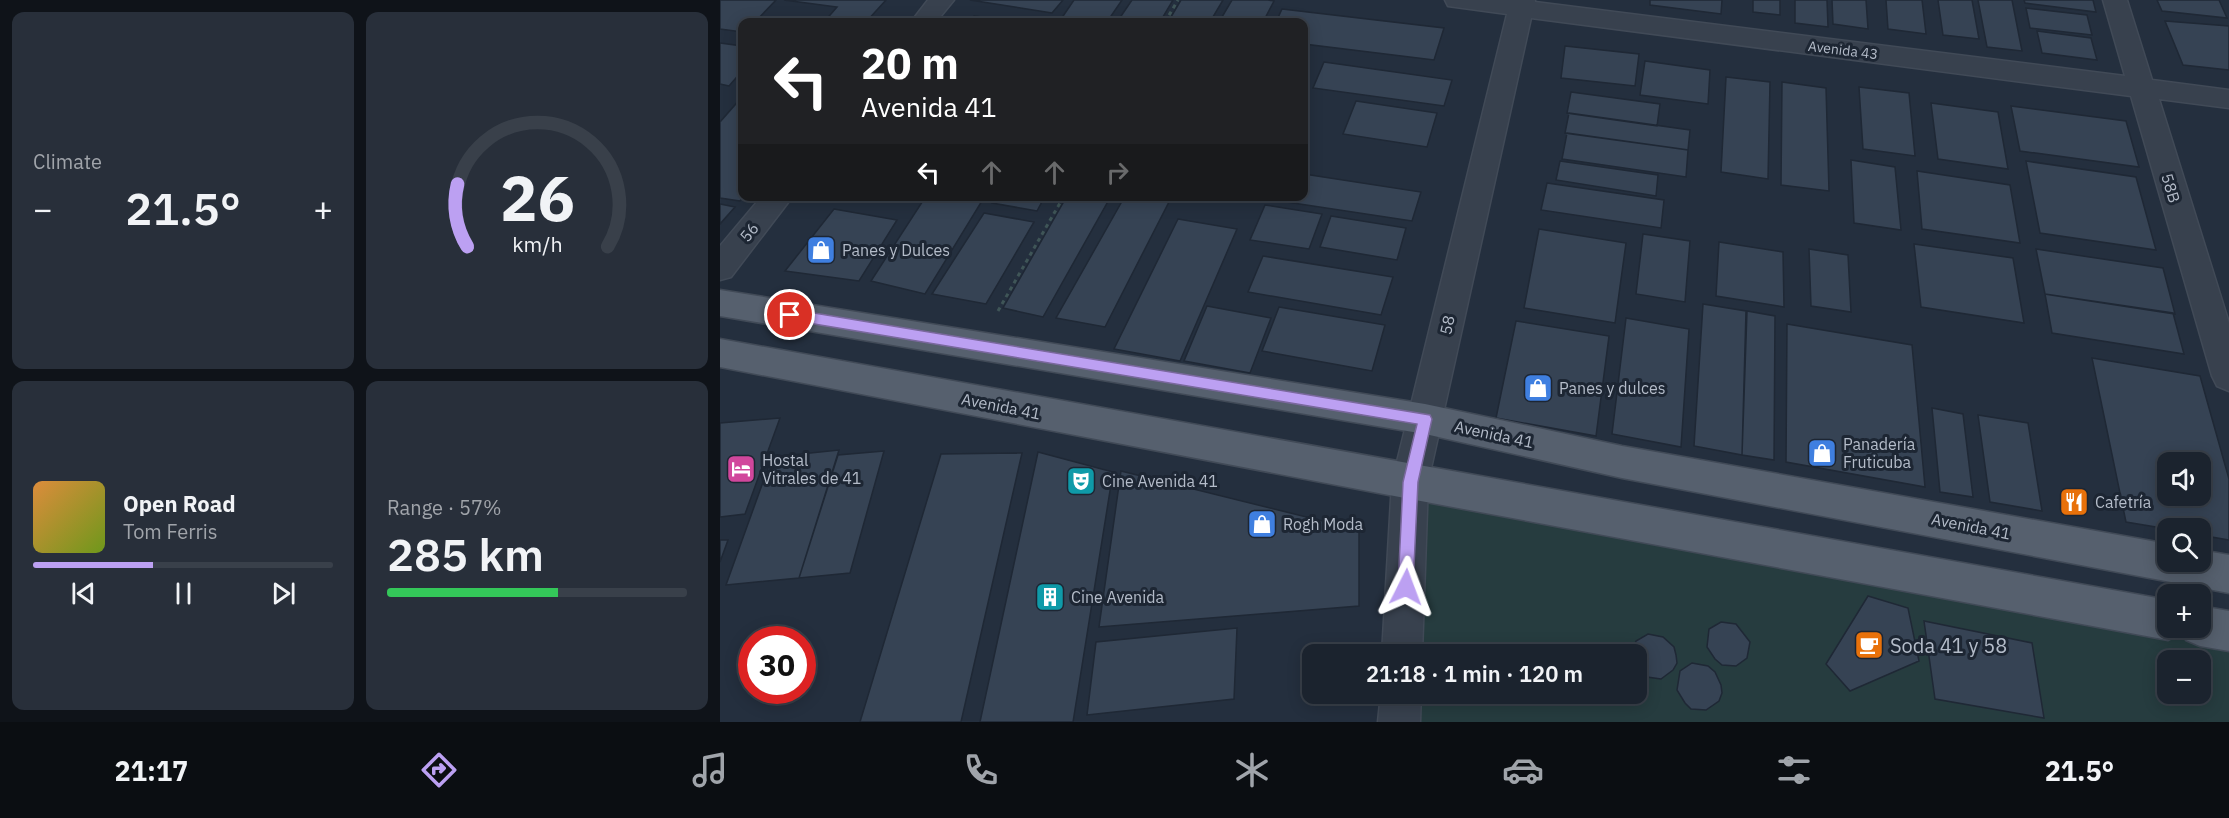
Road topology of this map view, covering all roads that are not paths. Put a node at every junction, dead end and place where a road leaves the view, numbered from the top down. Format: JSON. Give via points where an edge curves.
{"nodes":[{"id":1,"x":942,"y":0,"type":"edge"},
{"id":2,"x":1457,"y":0,"type":"edge"},
{"id":3,"x":2115,"y":0,"type":"edge"},
{"id":4,"x":1522,"y":4,"type":"edge"},
{"id":5,"x":926,"y":18,"type":"edge"},
{"id":6,"x":2140,"y":88,"type":"junction"},
{"id":7,"x":2229,"y":99,"type":"edge"},
{"id":8,"x":775,"y":201,"type":"edge"},
{"id":9,"x":720,"y":268,"type":"edge"},
{"id":10,"x":720,"y":303,"type":"edge"},
{"id":11,"x":720,"y":353,"type":"edge"},
{"id":12,"x":2229,"y":376,"type":"edge"},
{"id":13,"x":1425,"y":419,"type":"junction"},
{"id":14,"x":1410,"y":482,"type":"junction"},
{"id":15,"x":2229,"y":574,"type":"edge"},
{"id":16,"x":2157,"y":618,"type":"edge"},
{"id":17,"x":2211,"y":628,"type":"edge"},
{"id":18,"x":2229,"y":631,"type":"edge"},
{"id":19,"x":1402,"y":644,"type":"edge"},
{"id":20,"x":1400,"y":704,"type":"edge"},
{"id":21,"x":1399,"y":722,"type":"edge"}],
"edges":[{"from":1,"to":5,"type":"street"},
{"from":2,"to":4,"type":"street","name":"Avenida 43"},
{"from":3,"to":6,"type":"street","name":"58B"},
{"from":4,"to":6,"type":"street","name":"Avenida 43"},
{"from":4,"to":13,"type":"street","name":"58"},
{"from":6,"to":7,"type":"street","name":"Avenida 43"},
{"from":6,"to":12,"type":"street","name":"58B"},
{"from":8,"to":9,"type":"street","name":"56"},
{"from":10,"to":13,"type":"main road","name":"Avenida 41"},
{"from":11,"to":14,"type":"main road","name":"Avenida 41"},
{"from":13,"to":14,"type":"street","name":"58"},
{"from":13,"to":15,"type":"main road","name":"Avenida 41","via":[[1622,462]]},
{"from":14,"to":16,"type":"main road","name":"Avenida 41"},
{"from":14,"to":19,"type":"street","name":"58"},
{"from":17,"to":18,"type":"main road"},
{"from":20,"to":21,"type":"street"}]}
